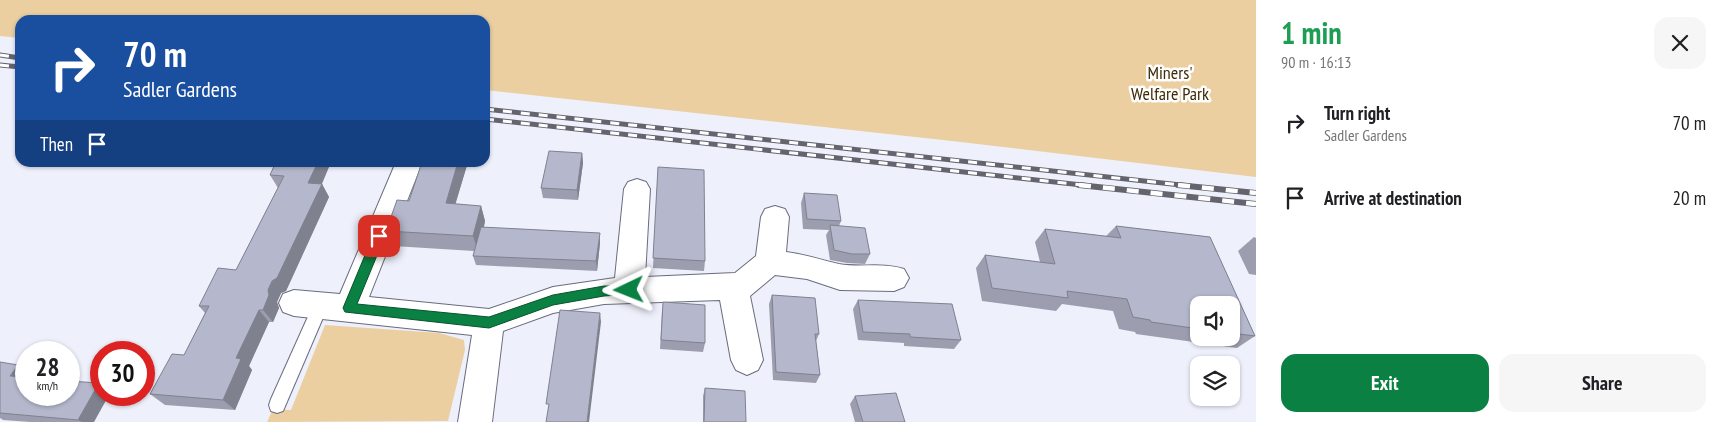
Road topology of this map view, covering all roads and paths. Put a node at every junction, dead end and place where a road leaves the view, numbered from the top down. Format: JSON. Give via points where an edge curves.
{"nodes":[{"id":1,"x":407,"y":167,"type":"edge"},
{"id":2,"x":637,"y":189,"type":"dead end"},
{"id":3,"x":775,"y":217,"type":"dead end"},
{"id":4,"x":770,"y":262,"type":"junction"},
{"id":5,"x":894,"y":278,"type":"dead end"},
{"id":6,"x":733,"y":286,"type":"junction"},
{"id":7,"x":629,"y":290,"type":"junction"},
{"id":8,"x":321,"y":306,"type":"junction"},
{"id":9,"x":489,"y":323,"type":"junction"},
{"id":10,"x":747,"y":360,"type":"dead end"},
{"id":11,"x":277,"y":405,"type":"dead end"},
{"id":12,"x":475,"y":422,"type":"edge"}],
"edges":[{"from":1,"to":8,"type":"street"},
{"from":2,"to":7,"type":"street"},
{"from":3,"to":4,"type":"street"},
{"from":4,"to":5,"type":"street","via":[[807,267],[840,277]]},
{"from":4,"to":6,"type":"street","via":[[741,286]]},
{"from":6,"to":7,"type":"street"},
{"from":6,"to":10,"type":"street"},
{"from":7,"to":9,"type":"street","via":[[553,300]]},
{"from":8,"to":9,"type":"street"},
{"from":8,"to":11,"type":"lane"},
{"from":9,"to":12,"type":"street"}]}
